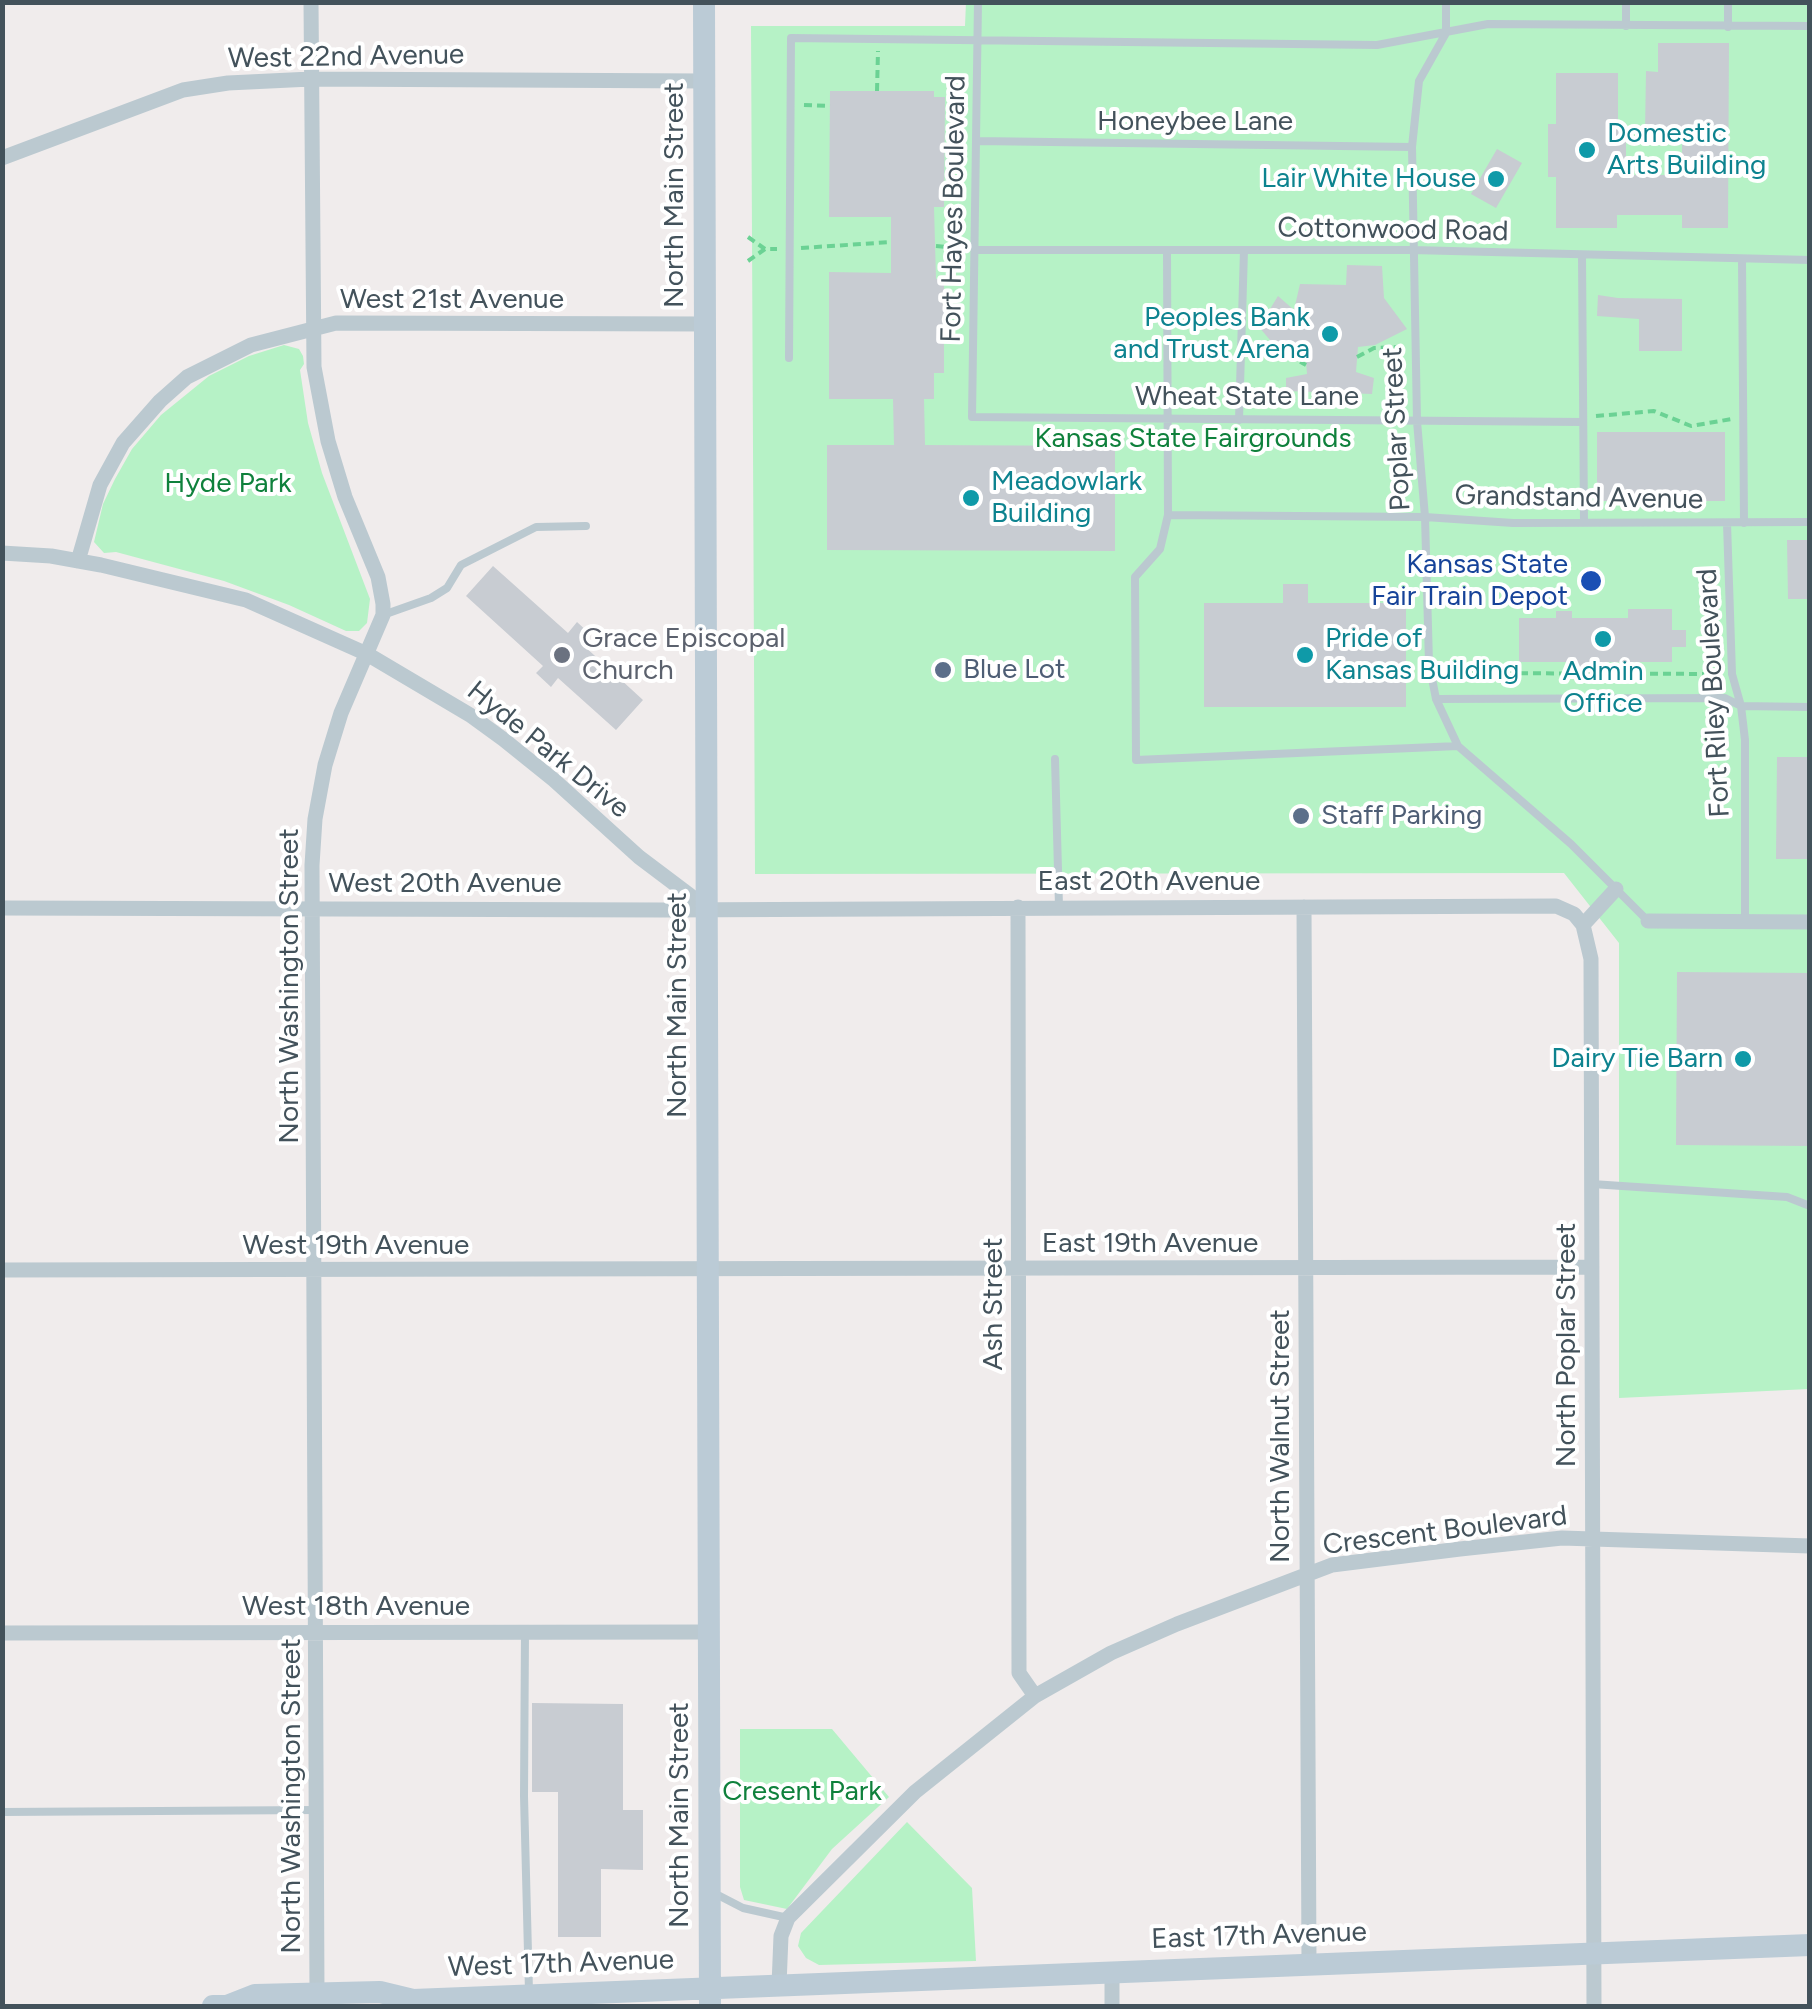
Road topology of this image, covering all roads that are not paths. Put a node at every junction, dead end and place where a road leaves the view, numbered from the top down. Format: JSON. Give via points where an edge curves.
{"nodes":[{"id":1,"x":310,"y":2,"type":"edge"},
{"id":2,"x":704,"y":2,"type":"edge"},
{"id":3,"x":978,"y":2,"type":"edge"},
{"id":4,"x":1446,"y":2,"type":"edge"},
{"id":5,"x":1626,"y":2,"type":"edge"},
{"id":6,"x":1728,"y":2,"type":"edge"},
{"id":7,"x":1626,"y":26,"type":"junction"},
{"id":8,"x":1810,"y":26,"type":"edge"},
{"id":9,"x":1728,"y":27,"type":"junction"},
{"id":10,"x":1446,"y":33,"type":"junction"},
{"id":11,"x":979,"y":40,"type":"junction"},
{"id":12,"x":311,"y":79,"type":"junction"},
{"id":13,"x":704,"y":81,"type":"junction"},
{"id":14,"x":978,"y":141,"type":"junction"},
{"id":15,"x":1412,"y":147,"type":"junction"},
{"id":16,"x":2,"y":158,"type":"edge"},
{"id":17,"x":976,"y":250,"type":"junction"},
{"id":18,"x":1244,"y":250,"type":"junction"},
{"id":19,"x":1412,"y":250,"type":"junction"},
{"id":20,"x":1168,"y":251,"type":"junction"},
{"id":21,"x":1582,"y":256,"type":"junction"},
{"id":22,"x":1742,"y":260,"type":"junction"},
{"id":23,"x":1810,"y":260,"type":"edge"},
{"id":24,"x":706,"y":324,"type":"junction"},
{"id":25,"x":312,"y":327,"type":"junction"},
{"id":26,"x":789,"y":358,"type":"dead end"},
{"id":27,"x":972,"y":416,"type":"joint"},
{"id":28,"x":1582,"y":418,"type":"junction"},
{"id":29,"x":1166,"y":420,"type":"junction"},
{"id":30,"x":1239,"y":420,"type":"junction"},
{"id":31,"x":1417,"y":421,"type":"junction"},
{"id":32,"x":1168,"y":516,"type":"junction"},
{"id":33,"x":1425,"y":517,"type":"junction"},
{"id":34,"x":1727,"y":522,"type":"junction"},
{"id":35,"x":1744,"y":522,"type":"junction"},
{"id":36,"x":1810,"y":522,"type":"edge"},
{"id":37,"x":1584,"y":523,"type":"junction"},
{"id":38,"x":586,"y":526,"type":"dead end"},
{"id":39,"x":2,"y":553,"type":"edge"},
{"id":40,"x":78,"y":560,"type":"junction"},
{"id":41,"x":383,"y":615,"type":"junction"},
{"id":42,"x":367,"y":654,"type":"junction"},
{"id":43,"x":1436,"y":699,"type":"junction"},
{"id":44,"x":1741,"y":706,"type":"junction"},
{"id":45,"x":1810,"y":707,"type":"edge"},
{"id":46,"x":1458,"y":746,"type":"junction"},
{"id":47,"x":1055,"y":759,"type":"dead end"},
{"id":48,"x":1616,"y":889,"type":"junction"},
{"id":49,"x":1018,"y":907,"type":"junction"},
{"id":50,"x":1304,"y":907,"type":"junction"},
{"id":51,"x":2,"y":908,"type":"edge"},
{"id":52,"x":312,"y":908,"type":"junction"},
{"id":53,"x":1059,"y":908,"type":"junction"},
{"id":54,"x":708,"y":909,"type":"junction"},
{"id":55,"x":1648,"y":921,"type":"joint"},
{"id":56,"x":1745,"y":921,"type":"junction"},
{"id":57,"x":1810,"y":922,"type":"edge"},
{"id":58,"x":1583,"y":926,"type":"junction"},
{"id":59,"x":1592,"y":1184,"type":"junction"},
{"id":60,"x":1810,"y":1206,"type":"edge"},
{"id":61,"x":1592,"y":1267,"type":"junction"},
{"id":62,"x":1305,"y":1268,"type":"junction"},
{"id":63,"x":2,"y":1270,"type":"edge"},
{"id":64,"x":709,"y":1270,"type":"junction"},
{"id":65,"x":1019,"y":1270,"type":"junction"},
{"id":66,"x":314,"y":1272,"type":"junction"},
{"id":67,"x":1592,"y":1540,"type":"junction"},
{"id":68,"x":1810,"y":1546,"type":"edge"},
{"id":69,"x":1307,"y":1574,"type":"junction"},
{"id":70,"x":318,"y":1631,"type":"junction"},
{"id":71,"x":2,"y":1632,"type":"edge"},
{"id":72,"x":525,"y":1632,"type":"junction"},
{"id":73,"x":709,"y":1632,"type":"junction"},
{"id":74,"x":1034,"y":1696,"type":"junction"},
{"id":75,"x":317,"y":1810,"type":"junction"},
{"id":76,"x":2,"y":1812,"type":"edge"},
{"id":77,"x":710,"y":1891,"type":"junction"},
{"id":78,"x":788,"y":1918,"type":"junction"},
{"id":79,"x":1810,"y":1945,"type":"edge"},
{"id":80,"x":1593,"y":1954,"type":"junction"},
{"id":81,"x":1309,"y":1964,"type":"junction"},
{"id":82,"x":1112,"y":1971,"type":"junction"},
{"id":83,"x":779,"y":1984,"type":"junction"},
{"id":84,"x":317,"y":1994,"type":"junction"},
{"id":85,"x":710,"y":1997,"type":"edge"},
{"id":86,"x":530,"y":2001,"type":"edge"},
{"id":87,"x":404,"y":2003,"type":"edge"},
{"id":88,"x":213,"y":2006,"type":"edge"},
{"id":89,"x":228,"y":2006,"type":"edge"},
{"id":90,"x":1112,"y":2006,"type":"edge"},
{"id":91,"x":1594,"y":2006,"type":"edge"}],
"edges":[{"from":1,"to":12,"type":"street"},
{"from":2,"to":13,"type":"main road","name":"North Main Street"},
{"from":3,"to":11,"type":"lane","name":"Fort Hayes Boulevard"},
{"from":4,"to":10,"type":"lane"},
{"from":5,"to":7,"type":"lane"},
{"from":6,"to":9,"type":"lane"},
{"from":7,"to":9,"type":"lane"},
{"from":7,"to":10,"type":"lane","via":[[1488,24]]},
{"from":8,"to":9,"type":"lane"},
{"from":10,"to":11,"type":"lane","via":[[1377,45]]},
{"from":10,"to":15,"type":"lane","name":"Poplar Street","via":[[1419,81]]},
{"from":11,"to":14,"type":"lane","name":"Fort Hayes Boulevard"},
{"from":11,"to":26,"type":"lane","via":[[790,38]]},
{"from":12,"to":13,"type":"street","name":"West 22nd Avenue"},
{"from":12,"to":16,"type":"street","name":"West 22nd Avenue","via":[[183,90]]},
{"from":12,"to":25,"type":"street"},
{"from":13,"to":24,"type":"main road","name":"North Main Street"},
{"from":14,"to":15,"type":"lane","name":"Honeybee Lane"},
{"from":14,"to":17,"type":"lane","name":"Fort Hayes Boulevard"},
{"from":15,"to":19,"type":"lane","name":"Poplar Street"},
{"from":17,"to":20,"type":"lane","name":"Cottonwood Road"},
{"from":17,"to":27,"type":"lane","name":"Fort Hayes Boulevard"},
{"from":18,"to":19,"type":"lane","name":"Cottonwood Road"},
{"from":18,"to":20,"type":"lane","name":"Cottonwood Road"},
{"from":18,"to":30,"type":"lane"},
{"from":19,"to":21,"type":"lane","name":"Cottonwood Road"},
{"from":19,"to":31,"type":"lane","name":"Poplar Street"},
{"from":20,"to":29,"type":"lane"},
{"from":21,"to":22,"type":"lane","name":"Cottonwood Road"},
{"from":21,"to":28,"type":"lane"},
{"from":22,"to":23,"type":"lane","name":"Cottonwood Road"},
{"from":22,"to":35,"type":"lane"},
{"from":24,"to":25,"type":"street","name":"West 21st Avenue"},
{"from":24,"to":54,"type":"main road","name":"North Main Street"},
{"from":25,"to":40,"type":"street","name":"West 21st Avenue","via":[[222,357],[160,400],[107,470]]},
{"from":25,"to":41,"type":"street","via":[[324,423],[382,590]]},
{"from":27,"to":29,"type":"lane","name":"Wheat State Lane"},
{"from":28,"to":31,"type":"lane","name":"Wheat State Lane"},
{"from":28,"to":37,"type":"lane"},
{"from":29,"to":30,"type":"lane","name":"Wheat State Lane"},
{"from":29,"to":32,"type":"lane"},
{"from":30,"to":31,"type":"lane","name":"Wheat State Lane"},
{"from":31,"to":33,"type":"lane","name":"Poplar Street"},
{"from":32,"to":33,"type":"lane","name":"Grandstand Avenue"},
{"from":32,"to":46,"type":"lane","via":[[1160,548],[1135,578],[1136,760]]},
{"from":33,"to":37,"type":"lane","name":"Grandstand Avenue"},
{"from":33,"to":43,"type":"lane","name":"Poplar Street"},
{"from":34,"to":35,"type":"lane","name":"Grandstand Avenue"},
{"from":34,"to":37,"type":"lane","name":"Grandstand Avenue"},
{"from":34,"to":44,"type":"lane","name":"Fort Riley Boulevard","via":[[1732,674]]},
{"from":35,"to":36,"type":"lane","name":"Grandstand Avenue"},
{"from":38,"to":41,"type":"lane","via":[[536,527],[461,564],[447,588],[431,598]]},
{"from":39,"to":40,"type":"street","name":"Hyde Park Drive"},
{"from":40,"to":42,"type":"street","name":"Hyde Park Drive","via":[[246,600]]},
{"from":41,"to":42,"type":"street","name":"North Washington Street"},
{"from":42,"to":52,"type":"street","name":"North Washington Street","via":[[325,764],[315,819]]},
{"from":42,"to":54,"type":"street","name":"Hyde Park Drive","via":[[470,715]]},
{"from":43,"to":44,"type":"lane","via":[[1725,698]]},
{"from":43,"to":46,"type":"lane","name":"Poplar Street"},
{"from":44,"to":45,"type":"lane"},
{"from":44,"to":56,"type":"lane","name":"Fort Riley Boulevard"},
{"from":46,"to":48,"type":"lane","name":"Poplar Street"},
{"from":47,"to":53,"type":"lane"},
{"from":48,"to":55,"type":"lane","name":"Poplar Street"},
{"from":48,"to":58,"type":"street"},
{"from":49,"to":53,"type":"street","name":"East 20th Avenue"},
{"from":49,"to":54,"type":"street","name":"East 20th Avenue"},
{"from":49,"to":65,"type":"street","name":"Ash Street"},
{"from":50,"to":53,"type":"street","name":"East 20th Avenue"},
{"from":50,"to":58,"type":"street","name":"East 20th Avenue","via":[[1556,906]]},
{"from":50,"to":62,"type":"street","name":"North Walnut Street"},
{"from":51,"to":52,"type":"street","name":"West 20th Avenue"},
{"from":52,"to":54,"type":"street","name":"West 20th Avenue"},
{"from":52,"to":66,"type":"street","name":"North Washington Street"},
{"from":54,"to":64,"type":"main road","name":"North Main Street"},
{"from":55,"to":56,"type":"street"},
{"from":56,"to":57,"type":"street"},
{"from":58,"to":59,"type":"street","name":"North Poplar Street","via":[[1591,959]]},
{"from":59,"to":60,"type":"lane","via":[[1787,1197]]},
{"from":59,"to":61,"type":"street","name":"North Poplar Street"},
{"from":61,"to":62,"type":"street","name":"East 19th Avenue"},
{"from":61,"to":67,"type":"street","name":"North Poplar Street"},
{"from":62,"to":65,"type":"street","name":"East 19th Avenue"},
{"from":62,"to":69,"type":"street","name":"North Walnut Street"},
{"from":63,"to":66,"type":"street","name":"West 19th Avenue"},
{"from":64,"to":65,"type":"street","name":"East 19th Avenue"},
{"from":64,"to":66,"type":"street","name":"West 19th Avenue"},
{"from":64,"to":73,"type":"main road","name":"North Main Street"},
{"from":65,"to":74,"type":"street","name":"Ash Street","via":[[1019,1673]]},
{"from":66,"to":70,"type":"street","name":"North Washington Street"},
{"from":67,"to":68,"type":"street","name":"Crescent Boulevard"},
{"from":67,"to":69,"type":"street","name":"Crescent Boulevard","via":[[1460,1549]]},
{"from":67,"to":80,"type":"street","name":"North Poplar Street"},
{"from":69,"to":74,"type":"street","name":"Crescent Boulevard","via":[[1111,1653]]},
{"from":69,"to":81,"type":"street","name":"North Walnut Street"},
{"from":70,"to":71,"type":"street","name":"West 18th Avenue"},
{"from":70,"to":72,"type":"street","name":"West 18th Avenue"},
{"from":70,"to":75,"type":"street","name":"North Washington Street"},
{"from":72,"to":73,"type":"street","name":"West 18th Avenue"},
{"from":72,"to":86,"type":"lane"},
{"from":73,"to":77,"type":"main road","name":"North Main Street"},
{"from":74,"to":78,"type":"street","name":"Crescent Boulevard","via":[[915,1792]]},
{"from":75,"to":76,"type":"lane"},
{"from":75,"to":84,"type":"street","name":"North Washington Street"},
{"from":77,"to":78,"type":"lane","via":[[743,1908]]},
{"from":77,"to":85,"type":"main road","name":"North Main Street"},
{"from":78,"to":83,"type":"street"},
{"from":79,"to":80,"type":"main road","name":"East 17th Avenue"},
{"from":80,"to":81,"type":"main road","name":"East 17th Avenue"},
{"from":80,"to":91,"type":"street","name":"North Poplar Street"},
{"from":81,"to":82,"type":"main road","name":"East 17th Avenue"},
{"from":82,"to":83,"type":"main road","name":"East 17th Avenue"},
{"from":82,"to":90,"type":"street"},
{"from":83,"to":85,"type":"main road","name":"East 17th Avenue"},
{"from":84,"to":87,"type":"main road","name":"West 17th Avenue","via":[[380,1992]]},
{"from":84,"to":89,"type":"main road","name":"West 17th Avenue","via":[[254,1995]]},
{"from":85,"to":86,"type":"main road","name":"West 17th Avenue"},
{"from":86,"to":87,"type":"main road","name":"West 17th Avenue"},
{"from":88,"to":89,"type":"main road","name":"West 17th Avenue"}]}
